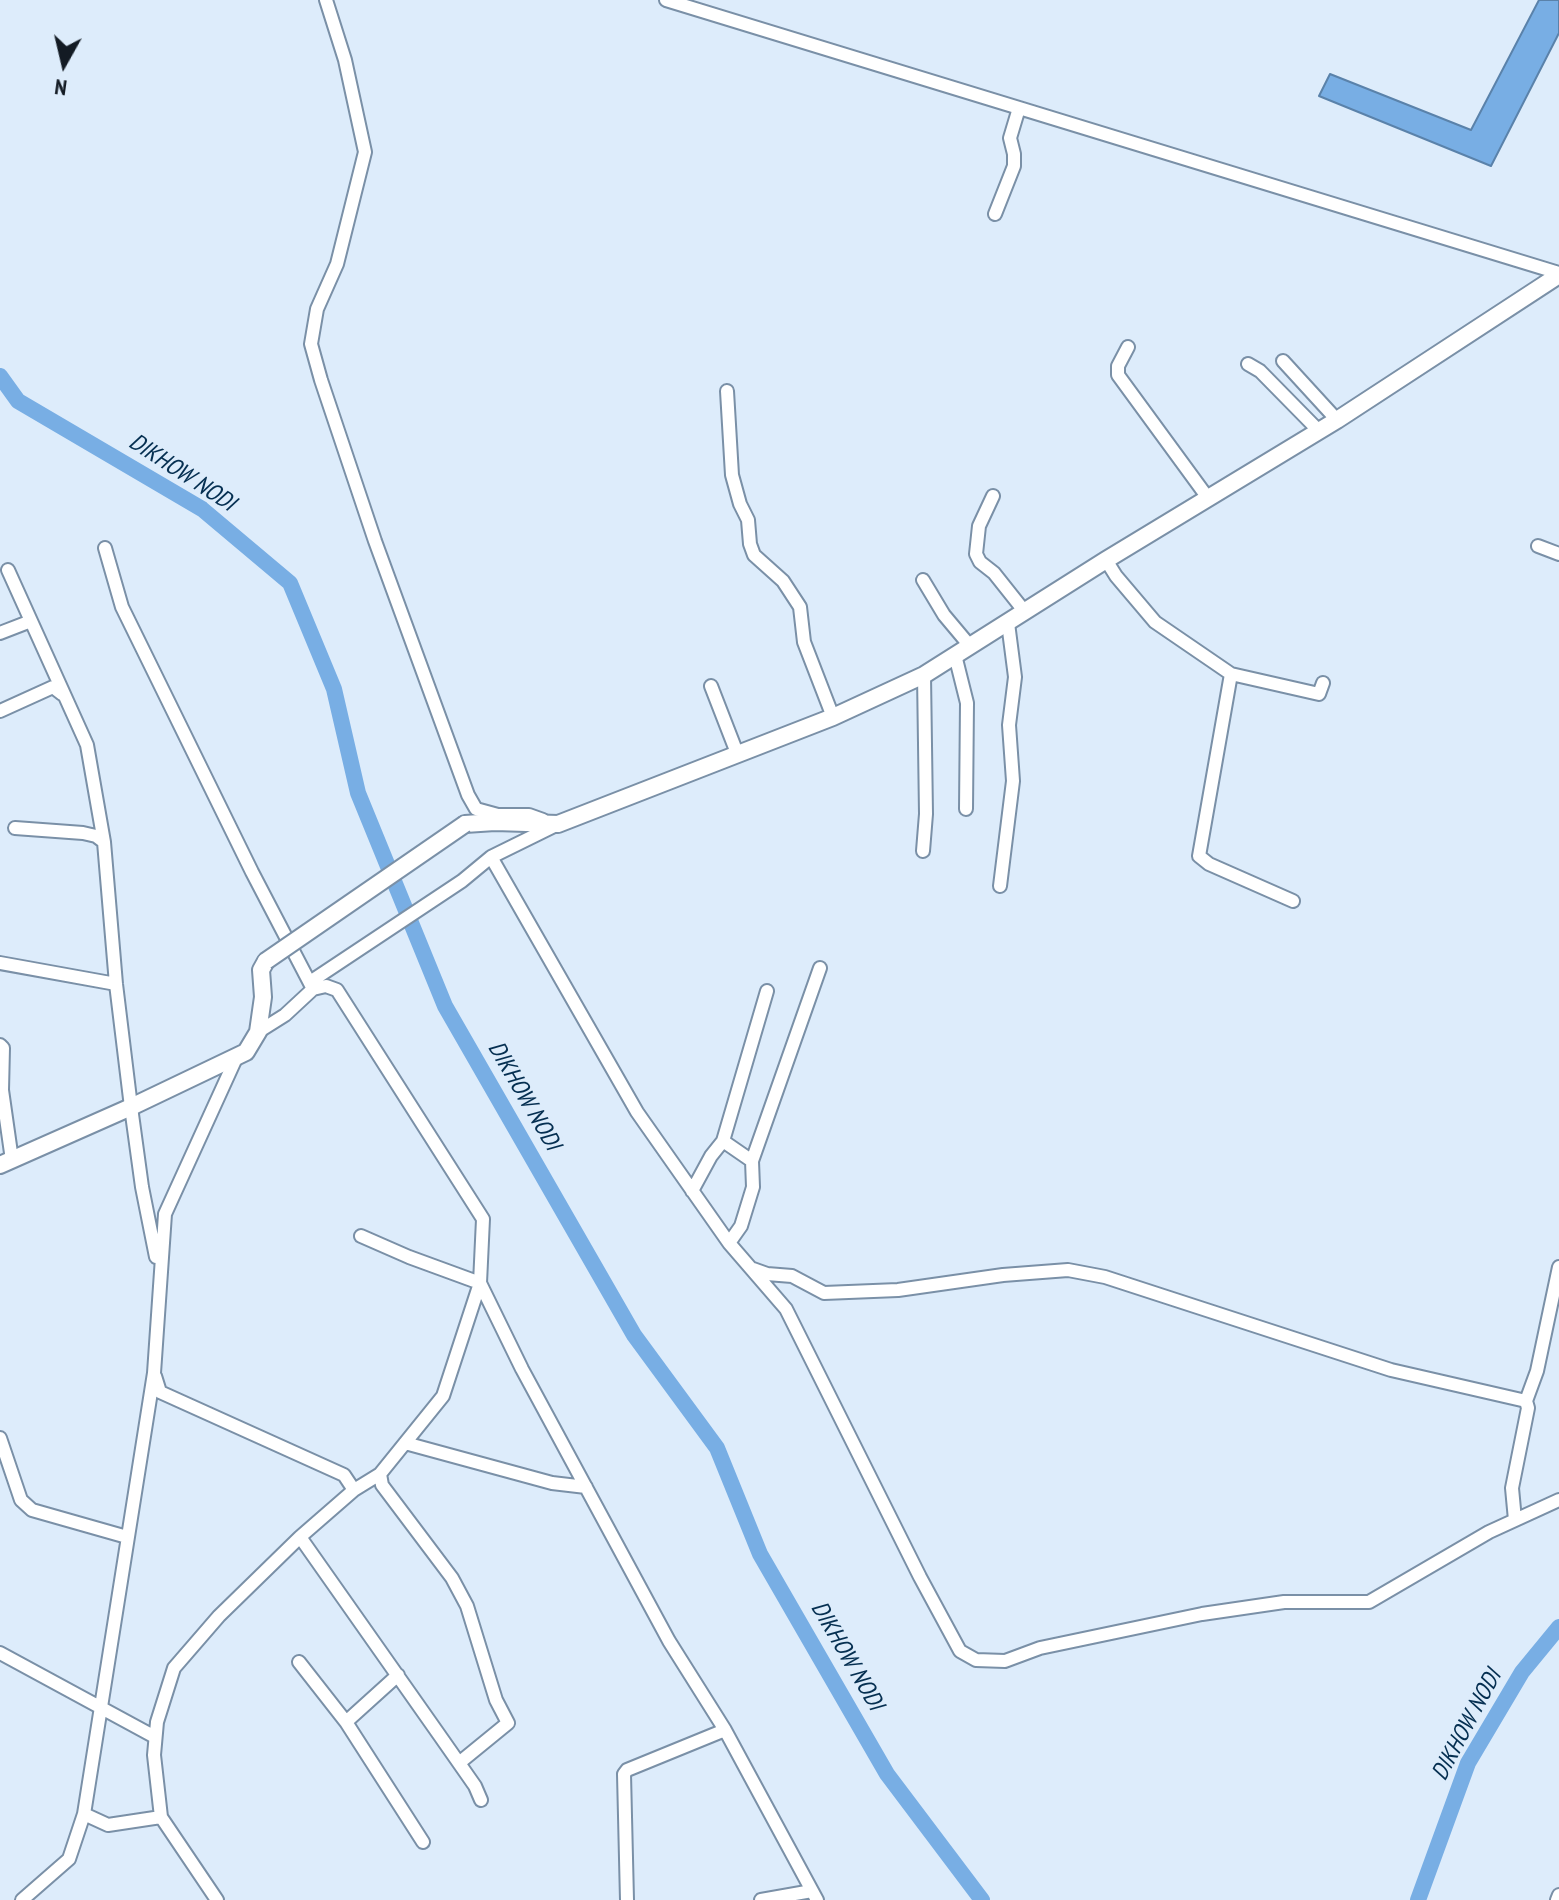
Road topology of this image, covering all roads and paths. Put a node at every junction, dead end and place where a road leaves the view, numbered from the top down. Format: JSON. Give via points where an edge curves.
{"nodes":[{"id":1,"x":326,"y":0,"type":"edge"},
{"id":2,"x":666,"y":0,"type":"edge"},
{"id":3,"x":1019,"y":108,"type":"junction"},
{"id":4,"x":995,"y":214,"type":"dead end"},
{"id":5,"x":1559,"y":274,"type":"edge"},
{"id":6,"x":1128,"y":347,"type":"dead end"},
{"id":7,"x":1283,"y":361,"type":"dead end"},
{"id":8,"x":1248,"y":364,"type":"dead end"},
{"id":9,"x":727,"y":391,"type":"dead end"},
{"id":10,"x":1337,"y":420,"type":"junction"},
{"id":11,"x":1319,"y":431,"type":"junction"},
{"id":12,"x":993,"y":496,"type":"dead end"},
{"id":13,"x":1208,"y":498,"type":"junction"},
{"id":14,"x":1538,"y":546,"type":"dead end"},
{"id":15,"x":105,"y":548,"type":"dead end"},
{"id":16,"x":1559,"y":554,"type":"edge"},
{"id":17,"x":1106,"y":560,"type":"junction"},
{"id":18,"x":8,"y":570,"type":"dead end"},
{"id":19,"x":923,"y":580,"type":"dead end"},
{"id":20,"x":1025,"y":612,"type":"junction"},
{"id":21,"x":31,"y":621,"type":"junction"},
{"id":22,"x":1008,"y":623,"type":"junction"},
{"id":23,"x":0,"y":633,"type":"edge"},
{"id":24,"x":970,"y":646,"type":"junction"},
{"id":25,"x":955,"y":655,"type":"junction"},
{"id":26,"x":1231,"y":674,"type":"junction"},
{"id":27,"x":924,"y":675,"type":"junction"},
{"id":28,"x":1323,"y":683,"type":"dead end"},
{"id":29,"x":711,"y":686,"type":"dead end"},
{"id":30,"x":62,"y":694,"type":"junction"},
{"id":31,"x":0,"y":711,"type":"edge"},
{"id":32,"x":833,"y":717,"type":"junction"},
{"id":33,"x":737,"y":753,"type":"junction"},
{"id":34,"x":966,"y":809,"type":"dead end"},
{"id":35,"x":558,"y":824,"type":"junction"},
{"id":36,"x":15,"y":828,"type":"dead end"},
{"id":37,"x":104,"y":842,"type":"junction"},
{"id":38,"x":923,"y":851,"type":"dead end"},
{"id":39,"x":491,"y":857,"type":"junction"},
{"id":40,"x":1000,"y":886,"type":"dead end"},
{"id":41,"x":1293,"y":901,"type":"dead end"},
{"id":42,"x":2,"y":965,"type":"edge"},
{"id":43,"x":820,"y":968,"type":"dead end"},
{"id":44,"x":314,"y":982,"type":"junction"},
{"id":45,"x":116,"y":984,"type":"junction"},
{"id":46,"x":767,"y":991,"type":"dead end"},
{"id":47,"x":258,"y":1032,"type":"junction"},
{"id":48,"x":0,"y":1045,"type":"edge"},
{"id":49,"x":237,"y":1056,"type":"junction"},
{"id":50,"x":131,"y":1107,"type":"junction"},
{"id":51,"x":723,"y":1141,"type":"junction"},
{"id":52,"x":752,"y":1161,"type":"junction"},
{"id":53,"x":6,"y":1163,"type":"edge"},
{"id":54,"x":692,"y":1191,"type":"junction"},
{"id":55,"x":361,"y":1236,"type":"dead end"},
{"id":56,"x":729,"y":1243,"type":"junction"},
{"id":57,"x":1559,"y":1267,"type":"edge"},
{"id":58,"x":750,"y":1268,"type":"junction"},
{"id":59,"x":159,"y":1272,"type":"junction"},
{"id":60,"x":480,"y":1283,"type":"junction"},
{"id":61,"x":154,"y":1373,"type":"junction"},
{"id":62,"x":1526,"y":1401,"type":"junction"},
{"id":63,"x":0,"y":1438,"type":"edge"},
{"id":64,"x":405,"y":1443,"type":"junction"},
{"id":65,"x":380,"y":1474,"type":"junction"},
{"id":66,"x":586,"y":1487,"type":"junction"},
{"id":67,"x":354,"y":1490,"type":"junction"},
{"id":68,"x":1559,"y":1500,"type":"edge"},
{"id":69,"x":1515,"y":1520,"type":"junction"},
{"id":70,"x":127,"y":1537,"type":"junction"},
{"id":71,"x":300,"y":1537,"type":"junction"},
{"id":72,"x":0,"y":1653,"type":"edge"},
{"id":73,"x":299,"y":1662,"type":"dead end"},
{"id":74,"x":398,"y":1675,"type":"junction"},
{"id":75,"x":99,"y":1708,"type":"junction"},
{"id":76,"x":346,"y":1722,"type":"junction"},
{"id":77,"x":725,"y":1730,"type":"junction"},
{"id":78,"x":155,"y":1737,"type":"junction"},
{"id":79,"x":459,"y":1763,"type":"junction"},
{"id":80,"x":481,"y":1800,"type":"dead end"},
{"id":81,"x":84,"y":1814,"type":"junction"},
{"id":82,"x":161,"y":1817,"type":"junction"},
{"id":83,"x":423,"y":1842,"type":"dead end"},
{"id":84,"x":815,"y":1896,"type":"edge"},
{"id":85,"x":768,"y":1899,"type":"edge"},
{"id":86,"x":22,"y":1900,"type":"edge"},
{"id":87,"x":217,"y":1900,"type":"edge"},
{"id":88,"x":627,"y":1900,"type":"edge"}],
"edges":[{"from":1,"to":35,"type":"street","via":[[365,152],[337,264],[317,309],[311,344],[321,380],[468,795],[476,809]]},
{"from":2,"to":3,"type":"street"},
{"from":3,"to":4,"type":"street","via":[[1010,138],[1014,166]]},
{"from":3,"to":5,"type":"street"},
{"from":5,"to":10,"type":"main road"},
{"from":6,"to":13,"type":"street","via":[[1118,375]]},
{"from":7,"to":10,"type":"street"},
{"from":8,"to":11,"type":"street"},
{"from":9,"to":32,"type":"street","via":[[732,475],[748,520],[750,544],[800,607],[804,642]]},
{"from":10,"to":11,"type":"main road"},
{"from":11,"to":13,"type":"main road"},
{"from":12,"to":20,"type":"street","via":[[979,526],[976,554]]},
{"from":13,"to":17,"type":"main road"},
{"from":14,"to":16,"type":"street"},
{"from":15,"to":44,"type":"street","via":[[122,607],[252,872]]},
{"from":17,"to":20,"type":"main road"},
{"from":17,"to":26,"type":"street","via":[[1155,622]]},
{"from":18,"to":21,"type":"street"},
{"from":19,"to":24,"type":"street"},
{"from":20,"to":22,"type":"main road"},
{"from":21,"to":23,"type":"street"},
{"from":21,"to":30,"type":"street"},
{"from":22,"to":24,"type":"main road"},
{"from":22,"to":40,"type":"street","via":[[1015,677],[1009,725],[1013,781]]},
{"from":24,"to":25,"type":"main road"},
{"from":25,"to":27,"type":"main road"},
{"from":25,"to":34,"type":"street","via":[[967,703]]},
{"from":26,"to":28,"type":"street","via":[[1319,694]]},
{"from":26,"to":41,"type":"street","via":[[1199,856]]},
{"from":27,"to":32,"type":"main road"},
{"from":27,"to":38,"type":"street"},
{"from":29,"to":33,"type":"street"},
{"from":30,"to":31,"type":"street","via":[[53,687]]},
{"from":30,"to":37,"type":"street","via":[[87,745]]},
{"from":32,"to":33,"type":"main road"},
{"from":33,"to":35,"type":"main road"},
{"from":35,"to":39,"type":"street"},
{"from":35,"to":47,"type":"main road","bridge":true,"via":[[465,824],[266,961]]},
{"from":36,"to":37,"type":"street","via":[[83,833]]},
{"from":37,"to":45,"type":"street"},
{"from":39,"to":44,"type":"street"},
{"from":39,"to":54,"type":"street","via":[[637,1112]]},
{"from":42,"to":45,"type":"street"},
{"from":43,"to":52,"type":"street"},
{"from":44,"to":47,"type":"street","via":[[285,1015]]},
{"from":44,"to":60,"type":"street","via":[[337,990],[483,1219]]},
{"from":45,"to":50,"type":"street"},
{"from":46,"to":51,"type":"street"},
{"from":47,"to":49,"type":"main road","via":[[246,1052]]},
{"from":48,"to":53,"type":"street"},
{"from":49,"to":50,"type":"main road"},
{"from":49,"to":59,"type":"street","via":[[165,1214]]},
{"from":50,"to":53,"type":"main road"},
{"from":50,"to":59,"type":"street"},
{"from":51,"to":52,"type":"street"},
{"from":51,"to":54,"type":"street"},
{"from":52,"to":56,"type":"street","via":[[753,1187],[741,1226]]},
{"from":54,"to":56,"type":"street"},
{"from":55,"to":60,"type":"street"},
{"from":56,"to":58,"type":"street"},
{"from":57,"to":62,"type":"street"},
{"from":58,"to":62,"type":"street","via":[[792,1276],[824,1293],[1068,1270],[1105,1277],[1391,1370]]},
{"from":58,"to":69,"type":"street","via":[[786,1309],[951,1637],[960,1651],[976,1660],[1005,1661],[1040,1648],[1202,1614],[1284,1602],[1369,1602]]},
{"from":59,"to":61,"type":"street"},
{"from":60,"to":64,"type":"street","via":[[443,1396]]},
{"from":60,"to":66,"type":"street"},
{"from":61,"to":67,"type":"street","via":[[160,1392],[344,1475]]},
{"from":61,"to":70,"type":"street"},
{"from":62,"to":69,"type":"street","via":[[1512,1488]]},
{"from":63,"to":70,"type":"street","via":[[21,1500],[32,1510]]},
{"from":64,"to":65,"type":"street"},
{"from":64,"to":66,"type":"street","via":[[552,1483]]},
{"from":65,"to":67,"type":"street"},
{"from":65,"to":79,"type":"street","via":[[382,1485],[467,1606],[508,1723]]},
{"from":66,"to":77,"type":"street","via":[[669,1641]]},
{"from":67,"to":71,"type":"street"},
{"from":68,"to":69,"type":"street"},
{"from":70,"to":75,"type":"street"},
{"from":71,"to":74,"type":"street"},
{"from":71,"to":78,"type":"street","via":[[174,1668]]},
{"from":72,"to":75,"type":"street"},
{"from":73,"to":76,"type":"street"},
{"from":74,"to":76,"type":"street"},
{"from":74,"to":79,"type":"street"},
{"from":75,"to":78,"type":"street"},
{"from":75,"to":81,"type":"street"},
{"from":76,"to":83,"type":"street"},
{"from":77,"to":84,"type":"street"},
{"from":77,"to":88,"type":"street","via":[[624,1774]]},
{"from":78,"to":82,"type":"street"},
{"from":79,"to":80,"type":"street"},
{"from":81,"to":82,"type":"street","via":[[108,1825]]},
{"from":81,"to":86,"type":"street","via":[[69,1859]]},
{"from":82,"to":87,"type":"street"},
{"from":84,"to":85,"type":"street"}]}
